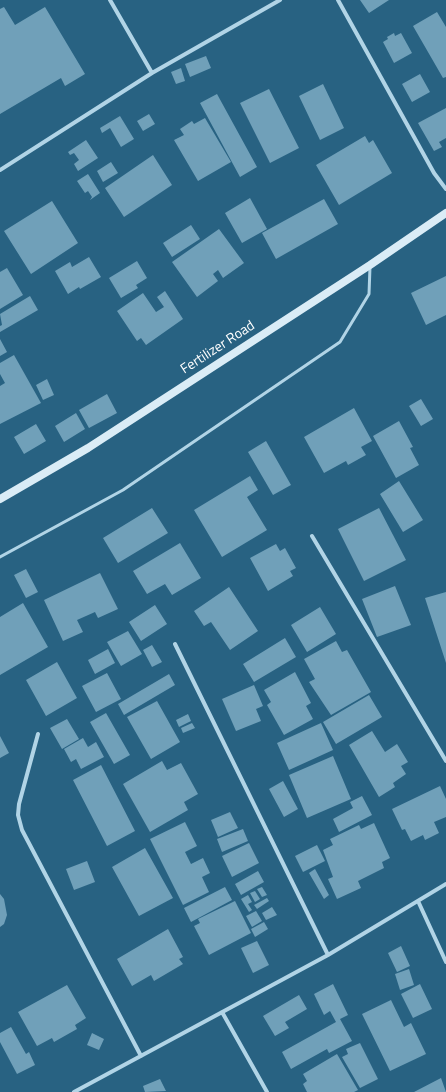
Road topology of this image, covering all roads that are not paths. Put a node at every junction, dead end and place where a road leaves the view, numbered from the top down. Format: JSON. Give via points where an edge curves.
{"nodes":[{"id":1,"x":110,"y":0,"type":"edge"},
{"id":2,"x":280,"y":0,"type":"edge"},
{"id":3,"x":338,"y":0,"type":"edge"},
{"id":4,"x":152,"y":73,"type":"junction"},
{"id":5,"x":0,"y":170,"type":"edge"},
{"id":6,"x":446,"y":189,"type":"edge"},
{"id":7,"x":446,"y":213,"type":"edge"},
{"id":8,"x":370,"y":265,"type":"junction"},
{"id":9,"x":0,"y":499,"type":"edge"},
{"id":10,"x":312,"y":536,"type":"dead end"},
{"id":11,"x":0,"y":557,"type":"edge"},
{"id":12,"x":175,"y":644,"type":"dead end"},
{"id":13,"x":38,"y":734,"type":"dead end"},
{"id":14,"x":446,"y":760,"type":"edge"},
{"id":15,"x":446,"y":884,"type":"edge"},
{"id":16,"x":418,"y":901,"type":"junction"},
{"id":17,"x":328,"y":955,"type":"junction"},
{"id":18,"x":446,"y":962,"type":"edge"},
{"id":19,"x":222,"y":1012,"type":"junction"},
{"id":20,"x":141,"y":1056,"type":"junction"},
{"id":21,"x":74,"y":1092,"type":"edge"},
{"id":22,"x":267,"y":1092,"type":"edge"}],
"edges":[{"from":1,"to":4,"type":"street"},
{"from":2,"to":4,"type":"street"},
{"from":3,"to":6,"type":"street","via":[[434,173]]},
{"from":4,"to":5,"type":"street"},
{"from":7,"to":8,"type":"street","name":"Fertilizer Road"},
{"from":8,"to":9,"type":"street","name":"Fertilizer Road","via":[[88,448]]},
{"from":8,"to":11,"type":"lane","via":[[369,294],[340,342],[123,490]]},
{"from":10,"to":14,"type":"street"},
{"from":12,"to":17,"type":"street"},
{"from":13,"to":20,"type":"street","via":[[19,804],[18,815],[22,830]]},
{"from":15,"to":16,"type":"street"},
{"from":16,"to":17,"type":"street"},
{"from":16,"to":18,"type":"street"},
{"from":17,"to":19,"type":"street"},
{"from":19,"to":20,"type":"street"},
{"from":19,"to":22,"type":"street"},
{"from":20,"to":21,"type":"street"}]}
